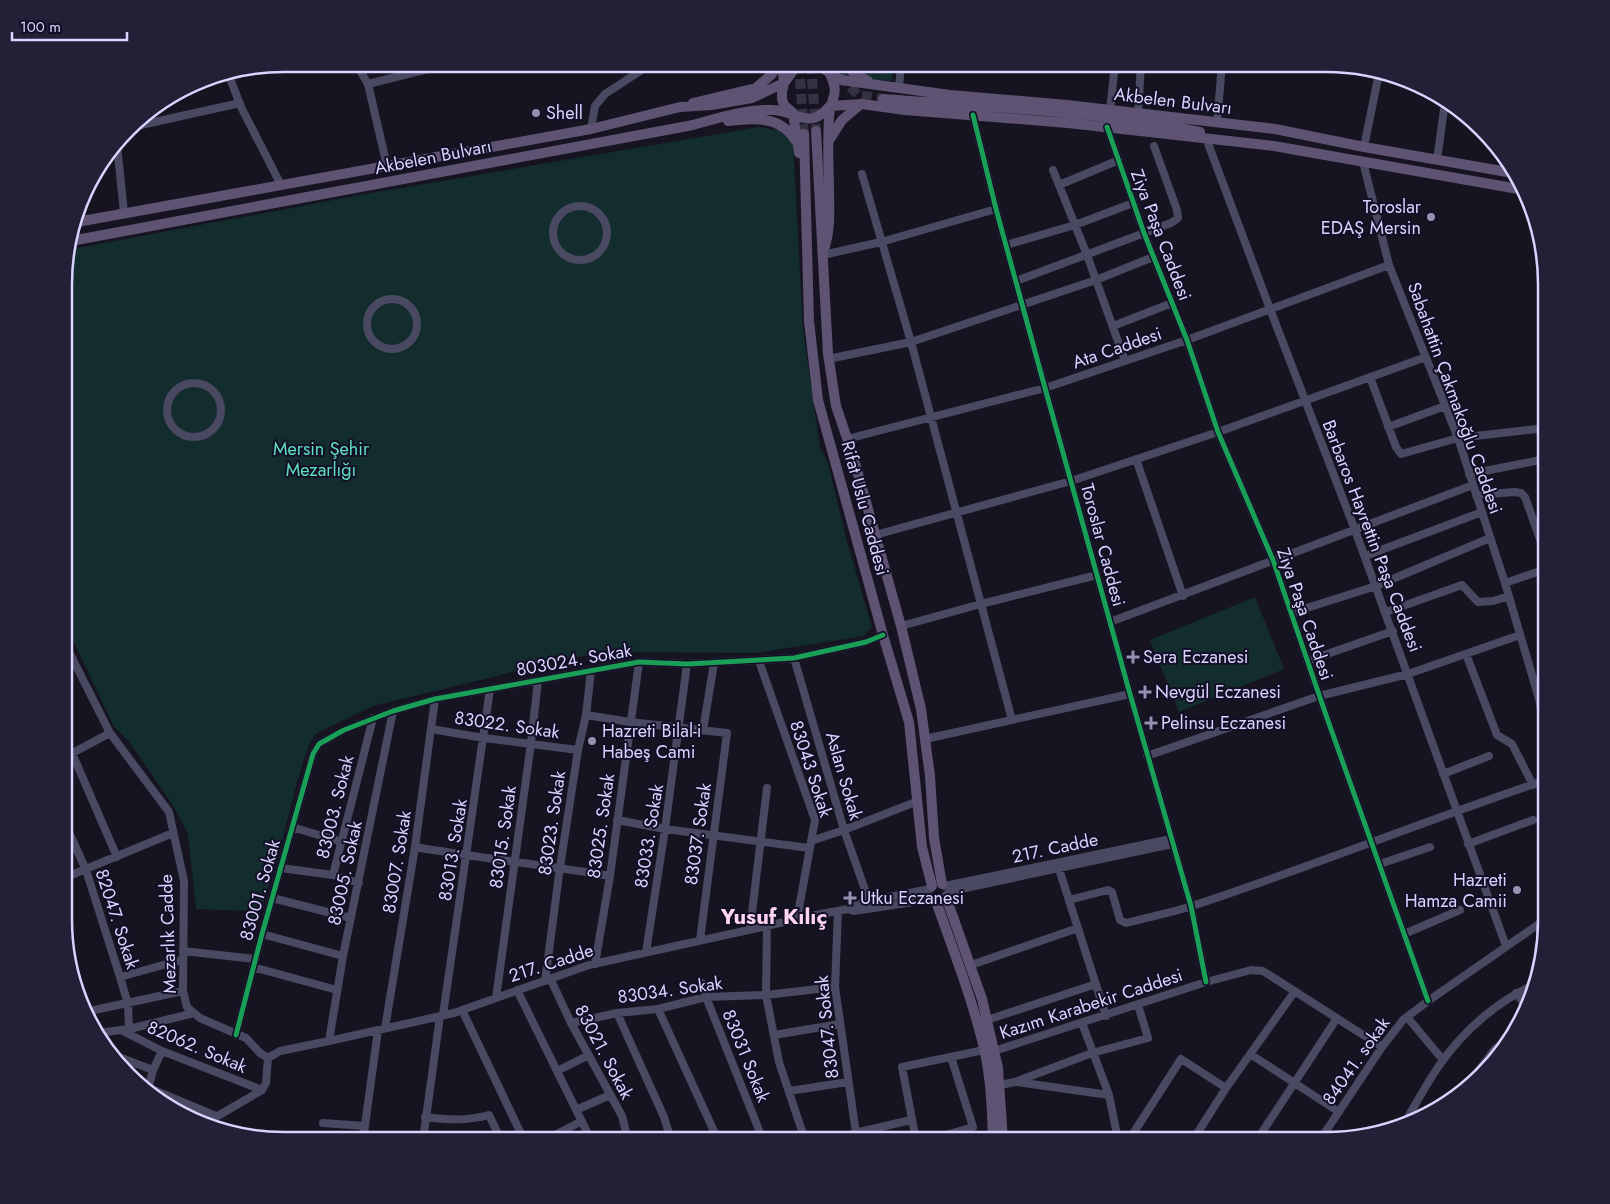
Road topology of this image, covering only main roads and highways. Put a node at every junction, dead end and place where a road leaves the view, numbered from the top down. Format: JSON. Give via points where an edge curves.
{"nodes":[{"id":1,"x":773,"y":72,"type":"edge"},
{"id":2,"x":783,"y":72,"type":"edge"},
{"id":3,"x":792,"y":72,"type":"edge"},
{"id":4,"x":830,"y":72,"type":"edge"},
{"id":5,"x":832,"y":72,"type":"edge"},
{"id":6,"x":852,"y":72,"type":"edge"},
{"id":7,"x":784,"y":83,"type":"junction"},
{"id":8,"x":873,"y":84,"type":"junction"},
{"id":9,"x":882,"y":99,"type":"tunnel mouth"},
{"id":10,"x":862,"y":104,"type":"junction"},
{"id":11,"x":830,"y":106,"type":"junction"},
{"id":12,"x":680,"y":107,"type":"junction"},
{"id":13,"x":796,"y":115,"type":"junction"},
{"id":14,"x":692,"y":125,"type":"junction"},
{"id":15,"x":816,"y":132,"type":"tunnel mouth"},
{"id":16,"x":804,"y":134,"type":"tunnel mouth"},
{"id":17,"x":828,"y":142,"type":"junction"},
{"id":18,"x":797,"y":143,"type":"junction"},
{"id":19,"x":1274,"y":146,"type":"junction"},
{"id":20,"x":1505,"y":172,"type":"edge"},
{"id":21,"x":1515,"y":188,"type":"edge"},
{"id":22,"x":82,"y":221,"type":"edge"},
{"id":23,"x":78,"y":240,"type":"edge"},
{"id":24,"x":823,"y":255,"type":"junction"},
{"id":25,"x":808,"y":285,"type":"junction"},
{"id":26,"x":939,"y":892,"type":"junction"},
{"id":27,"x":989,"y":1050,"type":"junction"},
{"id":28,"x":993,"y":1132,"type":"edge"},
{"id":29,"x":1003,"y":1132,"type":"edge"}],
"edges":[{"from":1,"to":12,"type":"main road","via":[[756,88]]},
{"from":2,"to":7,"type":"main road"},
{"from":3,"to":7,"type":"main road","name":"Akbelen Bulvarı"},
{"from":4,"to":11,"type":"main road","via":[[836,89]]},
{"from":5,"to":8,"type":"main road","name":"Akbelen Bulvarı","via":[[840,80]]},
{"from":6,"to":8,"type":"main road"},
{"from":7,"to":12,"type":"main road","name":"Akbelen Bulvarı","via":[[752,98],[711,106]]},
{"from":7,"to":13,"type":"main road","via":[[784,105]]},
{"from":8,"to":20,"type":"main road","name":"Akbelen Bulvarı","via":[[1275,129]]},
{"from":9,"to":19,"type":"main road","via":[[1044,111],[1161,125]]},
{"from":10,"to":11,"type":"main road","name":"Akbelen Bulvarı"},
{"from":10,"to":17,"type":"main road","via":[[842,120]]},
{"from":10,"to":19,"type":"main road","name":"Akbelen Bulvarı"},
{"from":11,"to":13,"type":"main road","via":[[822,115],[813,118]]},
{"from":11,"to":17,"type":"main road"},
{"from":12,"to":22,"type":"main road","name":"Akbelen Bulvarı","via":[[591,129]]},
{"from":13,"to":14,"type":"main road","name":"Akbelen Bulvarı","via":[[776,110],[750,110]]},
{"from":13,"to":18,"type":"main road"},
{"from":14,"to":18,"type":"main road","via":[[758,118],[782,126],[791,132]]},
{"from":14,"to":23,"type":"main road","name":"Akbelen Bulvarı"},
{"from":15,"to":24,"type":"main road","name":"Rifat Uslu Caddesi"},
{"from":16,"to":25,"type":"main road","name":"Rifat Uslu Caddesi"},
{"from":17,"to":24,"type":"main road","via":[[830,232]]},
{"from":18,"to":25,"type":"main road","via":[[801,256]]},
{"from":19,"to":21,"type":"main road","name":"Akbelen Bulvarı"},
{"from":24,"to":26,"type":"main road","name":"Rifat Uslu Caddesi","via":[[828,359],[836,406],[901,626],[921,709]]},
{"from":25,"to":26,"type":"main road","name":"Rifat Uslu Caddesi","via":[[818,400],[909,722],[922,847]]},
{"from":26,"to":27,"type":"main road"},
{"from":26,"to":27,"type":"main road","via":[[971,965],[987,1020]]},
{"from":27,"to":28,"type":"main road"},
{"from":27,"to":29,"type":"main road","via":[[998,1068]]}]}
